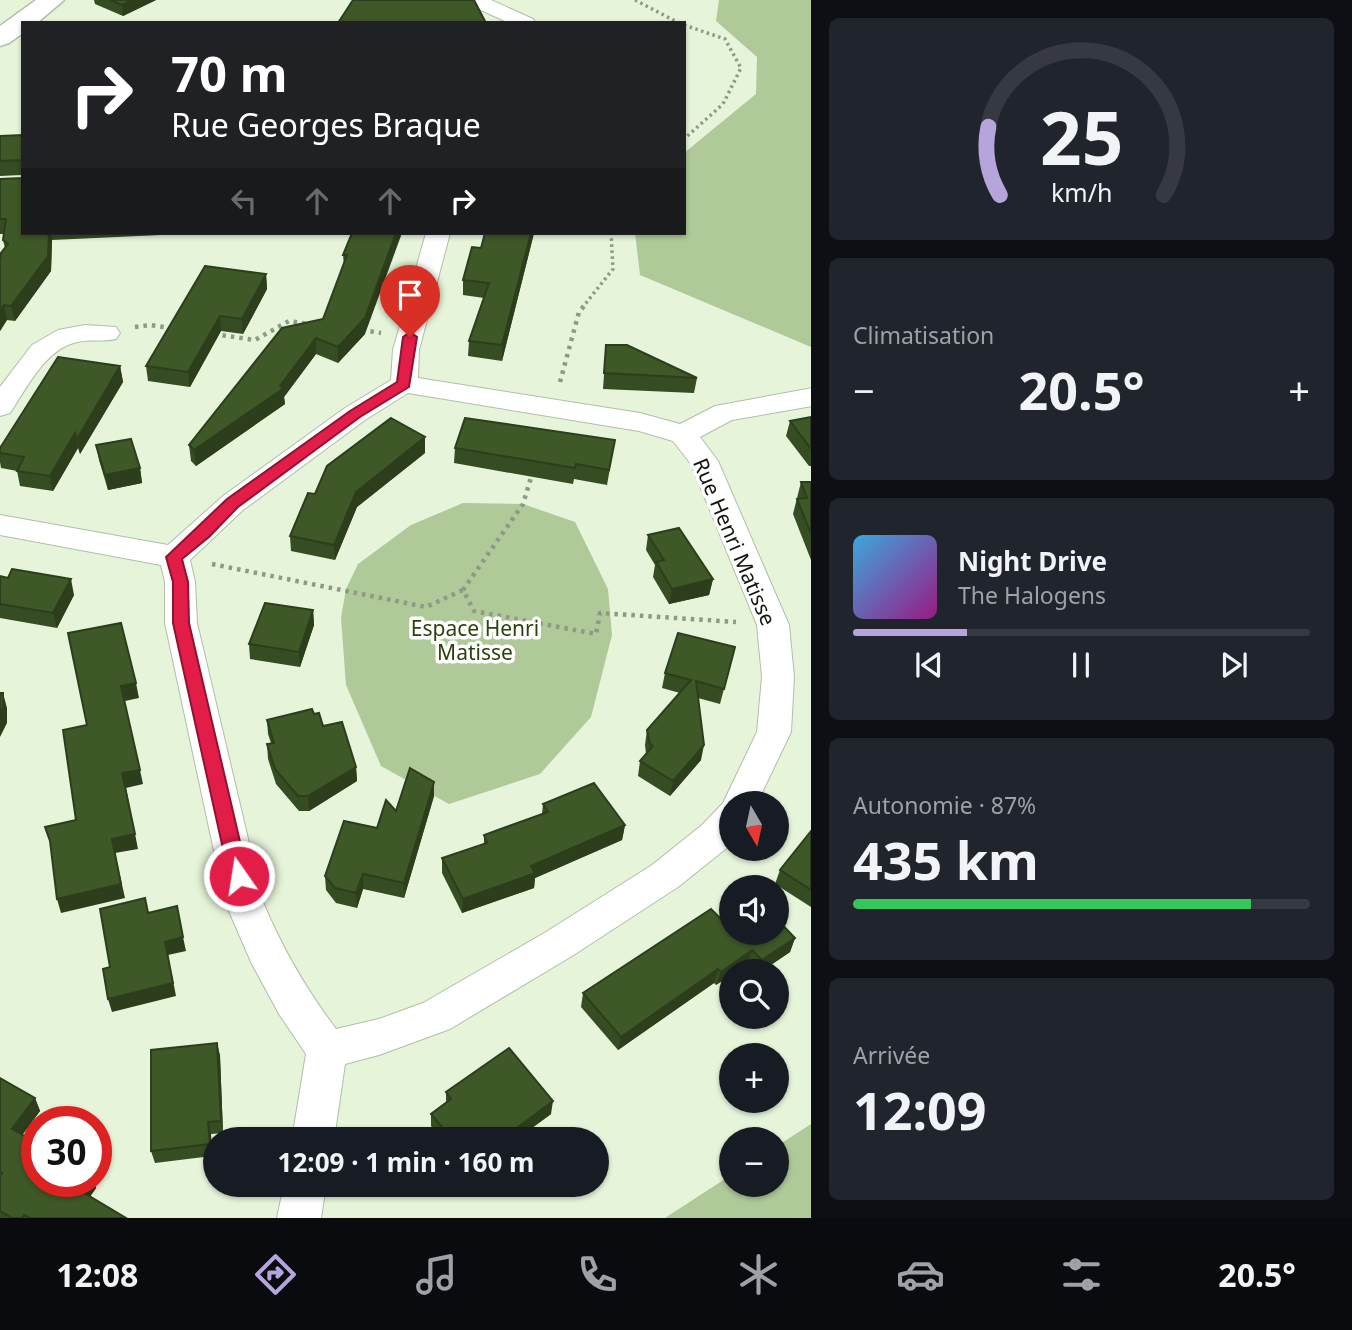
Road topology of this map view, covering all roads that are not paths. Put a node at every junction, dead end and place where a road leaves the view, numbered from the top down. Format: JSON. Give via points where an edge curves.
{"nodes":[{"id":1,"x":52,"y":0,"type":"edge"},
{"id":2,"x":475,"y":0,"type":"edge"},
{"id":3,"x":28,"y":21,"type":"edge"},
{"id":4,"x":520,"y":21,"type":"edge"},
{"id":5,"x":437,"y":235,"type":"edge"},
{"id":6,"x":107,"y":333,"type":"road end"},
{"id":7,"x":404,"y":384,"type":"junction"},
{"id":8,"x":811,"y":397,"type":"edge"},
{"id":9,"x":0,"y":407,"type":"edge"},
{"id":10,"x":682,"y":434,"type":"junction"},
{"id":11,"x":0,"y":525,"type":"edge"},
{"id":12,"x":174,"y":557,"type":"junction"},
{"id":13,"x":746,"y":791,"type":"edge"},
{"id":14,"x":719,"y":831,"type":"edge"},
{"id":15,"x":327,"y":1050,"type":"junction"},
{"id":16,"x":315,"y":1127,"type":"edge"},
{"id":17,"x":303,"y":1197,"type":"edge"},
{"id":18,"x":299,"y":1218,"type":"edge"}],
"edges":[{"from":1,"to":3,"type":"street"},
{"from":2,"to":4,"type":"street"},
{"from":5,"to":7,"type":"street","via":[[410,337]]},
{"from":6,"to":9,"type":"street","via":[[61,335],[44,347]]},
{"from":7,"to":10,"type":"street","name":"Rue Henri Matisse","via":[[640,422]]},
{"from":7,"to":12,"type":"street","via":[[233,503]]},
{"from":8,"to":10,"type":"street","via":[[726,412]]},
{"from":10,"to":13,"type":"street","name":"Rue Henri Matisse","via":[[704,461],[772,625],[778,677],[774,732]]},
{"from":11,"to":12,"type":"street"},
{"from":12,"to":15,"type":"street","via":[[181,623],[244,902],[293,1002]]},
{"from":14,"to":15,"type":"street","via":[[665,876],[436,1016]]},
{"from":15,"to":16,"type":"street"},
{"from":17,"to":18,"type":"street"}]}
